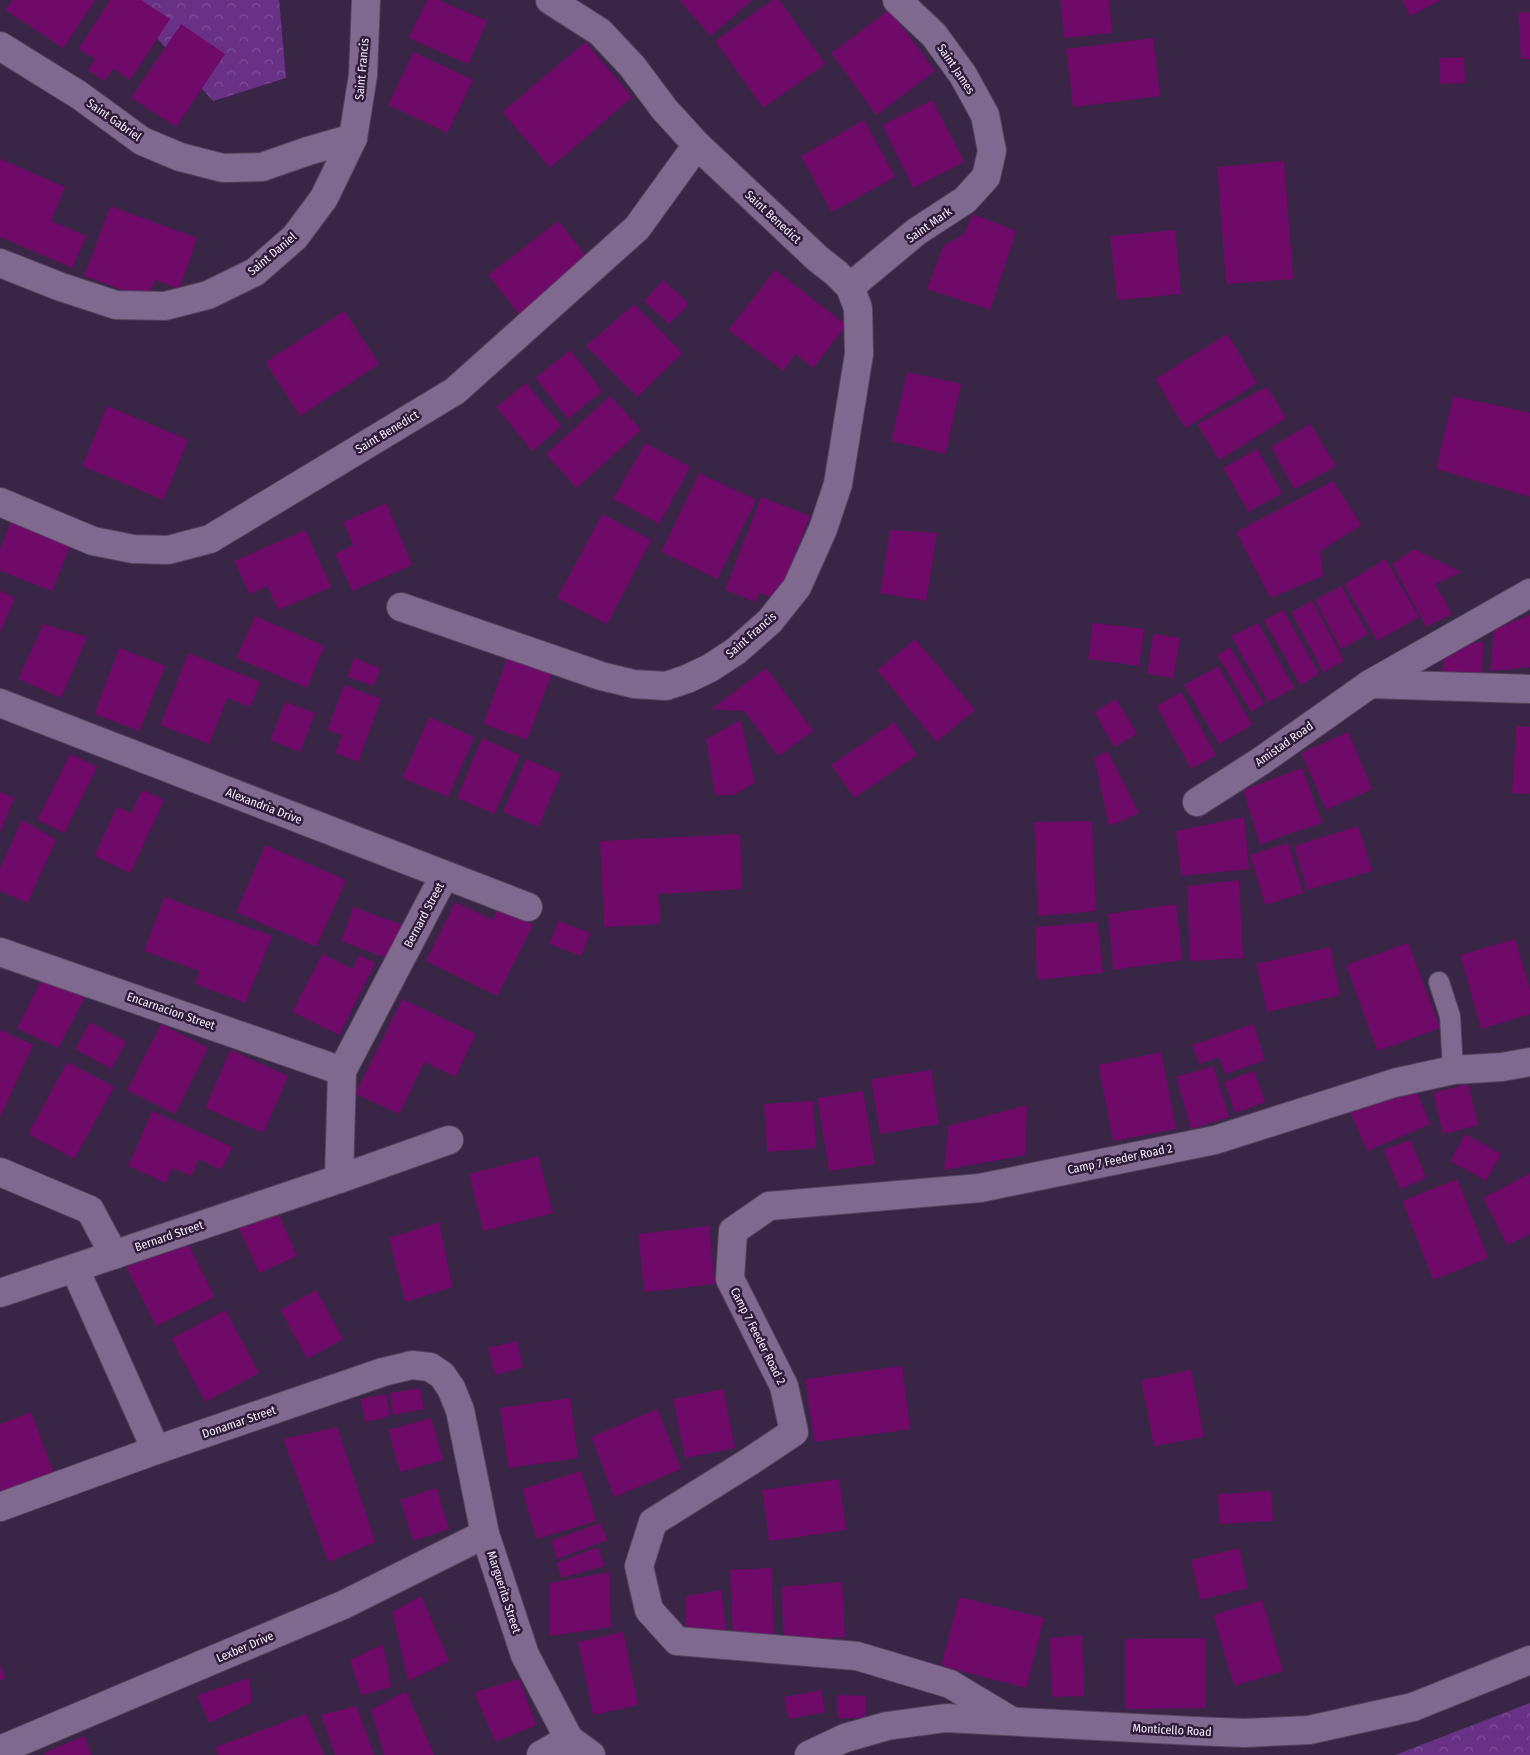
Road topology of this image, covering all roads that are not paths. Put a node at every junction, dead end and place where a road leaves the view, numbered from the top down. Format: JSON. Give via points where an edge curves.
{"nodes":[{"id":1,"x":366,"y":0,"type":"edge"},
{"id":2,"x":550,"y":0,"type":"edge"},
{"id":3,"x":897,"y":0,"type":"edge"},
{"id":4,"x":0,"y":46,"type":"edge"},
{"id":5,"x":354,"y":138,"type":"junction"},
{"id":6,"x":697,"y":145,"type":"junction"},
{"id":7,"x":992,"y":151,"type":"joint"},
{"id":8,"x":0,"y":263,"type":"edge"},
{"id":9,"x":850,"y":287,"type":"junction"},
{"id":10,"x":0,"y":502,"type":"edge"},
{"id":11,"x":1530,"y":592,"type":"edge"},
{"id":12,"x":401,"y":607,"type":"dead end"},
{"id":13,"x":1370,"y":684,"type":"junction"},
{"id":14,"x":1530,"y":689,"type":"edge"},
{"id":15,"x":0,"y":703,"type":"edge"},
{"id":16,"x":1197,"y":802,"type":"dead end"},
{"id":17,"x":444,"y":876,"type":"junction"},
{"id":18,"x":528,"y":907,"type":"dead end"},
{"id":19,"x":0,"y":952,"type":"edge"},
{"id":20,"x":1438,"y":982,"type":"dead end"},
{"id":21,"x":1530,"y":1062,"type":"edge"},
{"id":22,"x":1453,"y":1070,"type":"junction"},
{"id":23,"x":342,"y":1071,"type":"junction"},
{"id":24,"x":449,"y":1140,"type":"dead end"},
{"id":25,"x":0,"y":1172,"type":"edge"},
{"id":26,"x":338,"y":1179,"type":"junction"},
{"id":27,"x":114,"y":1255,"type":"junction"},
{"id":28,"x":75,"y":1269,"type":"junction"},
{"id":29,"x":0,"y":1293,"type":"edge"},
{"id":30,"x":460,"y":1410,"type":"joint"},
{"id":31,"x":156,"y":1450,"type":"junction"},
{"id":32,"x":0,"y":1508,"type":"edge"},
{"id":33,"x":485,"y":1534,"type":"junction"},
{"id":34,"x":1530,"y":1660,"type":"edge"},
{"id":35,"x":1010,"y":1720,"type":"junction"},
{"id":36,"x":568,"y":1739,"type":"junction"},
{"id":37,"x":0,"y":1750,"type":"edge"},
{"id":38,"x":541,"y":1755,"type":"edge"},
{"id":39,"x":591,"y":1755,"type":"edge"},
{"id":40,"x":809,"y":1755,"type":"edge"}],
"edges":[{"from":1,"to":5,"type":"street","name":"Saint Francis","via":[[363,75]]},
{"from":2,"to":6,"type":"street","name":"Saint Benedict","via":[[600,32]]},
{"from":3,"to":7,"type":"street","name":"Saint James","via":[[934,35],[964,75],[985,115]]},
{"from":4,"to":5,"type":"street","name":"Saint Gabriel","via":[[142,141],[180,157],[224,168],[262,167]]},
{"from":5,"to":8,"type":"street","name":"Saint Daniel","via":[[324,198],[295,237],[255,272],[208,295],[165,306],[116,305]]},
{"from":6,"to":9,"type":"street","name":"Saint Benedict"},
{"from":6,"to":10,"type":"street","name":"Saint Benedict","via":[[637,228],[455,391],[210,539],[168,550],[133,549],[93,541]]},
{"from":7,"to":9,"type":"street","name":"Saint Mark","via":[[986,177],[965,200],[916,232]]},
{"from":9,"to":12,"type":"street","name":"Saint Francis","via":[[858,308],[859,354],[838,484],[823,529],[797,587],[770,621],[736,651],[710,668],[666,686],[634,684],[562,664]]},
{"from":11,"to":13,"type":"street","name":"Amistad Road"},
{"from":13,"to":14,"type":"street"},
{"from":13,"to":16,"type":"street","name":"Amistad Road"},
{"from":15,"to":17,"type":"street","name":"Alexandria Drive"},
{"from":17,"to":18,"type":"street","name":"Alexandria Drive"},
{"from":17,"to":23,"type":"street","name":"Bernard Street"},
{"from":19,"to":23,"type":"street","name":"Encarnacion Street"},
{"from":20,"to":22,"type":"lane","via":[[1450,1016]]},
{"from":21,"to":22,"type":"street","name":"Camp 7 Feeder Road 2"},
{"from":22,"to":35,"type":"street","name":"Camp 7 Feeder Road 2","via":[[1394,1083],[1215,1140],[980,1188],[769,1206],[733,1231],[730,1279],[784,1386],[794,1432],[653,1522],[639,1566],[649,1610],[677,1641],[857,1656],[950,1684]]},
{"from":23,"to":26,"type":"street","name":"Bernard Street"},
{"from":24,"to":26,"type":"street","name":"Bernard Street"},
{"from":25,"to":27,"type":"street","via":[[90,1210]]},
{"from":26,"to":27,"type":"street","name":"Bernard Street"},
{"from":27,"to":28,"type":"street","name":"Bernard Street"},
{"from":28,"to":29,"type":"street","name":"Bernard Street"},
{"from":28,"to":31,"type":"street"},
{"from":30,"to":31,"type":"street","name":"Donamar Street","via":[[442,1375],[430,1367],[412,1365],[382,1372]]},
{"from":30,"to":33,"type":"street","name":"Marguerita Street"},
{"from":31,"to":32,"type":"street","name":"Donamar Street"},
{"from":33,"to":36,"type":"street","name":"Marguerita Street","via":[[525,1655]]},
{"from":33,"to":37,"type":"street","name":"Lexber Drive","via":[[343,1605]]},
{"from":34,"to":35,"type":"street","name":"Monticello Road","via":[[1413,1707],[1309,1730],[1194,1731]]},
{"from":35,"to":40,"type":"street","name":"Monticello Road","via":[[946,1718],[887,1726],[845,1738]]},
{"from":36,"to":38,"type":"street"},
{"from":36,"to":39,"type":"street","name":"Marguerita Street"}]}
